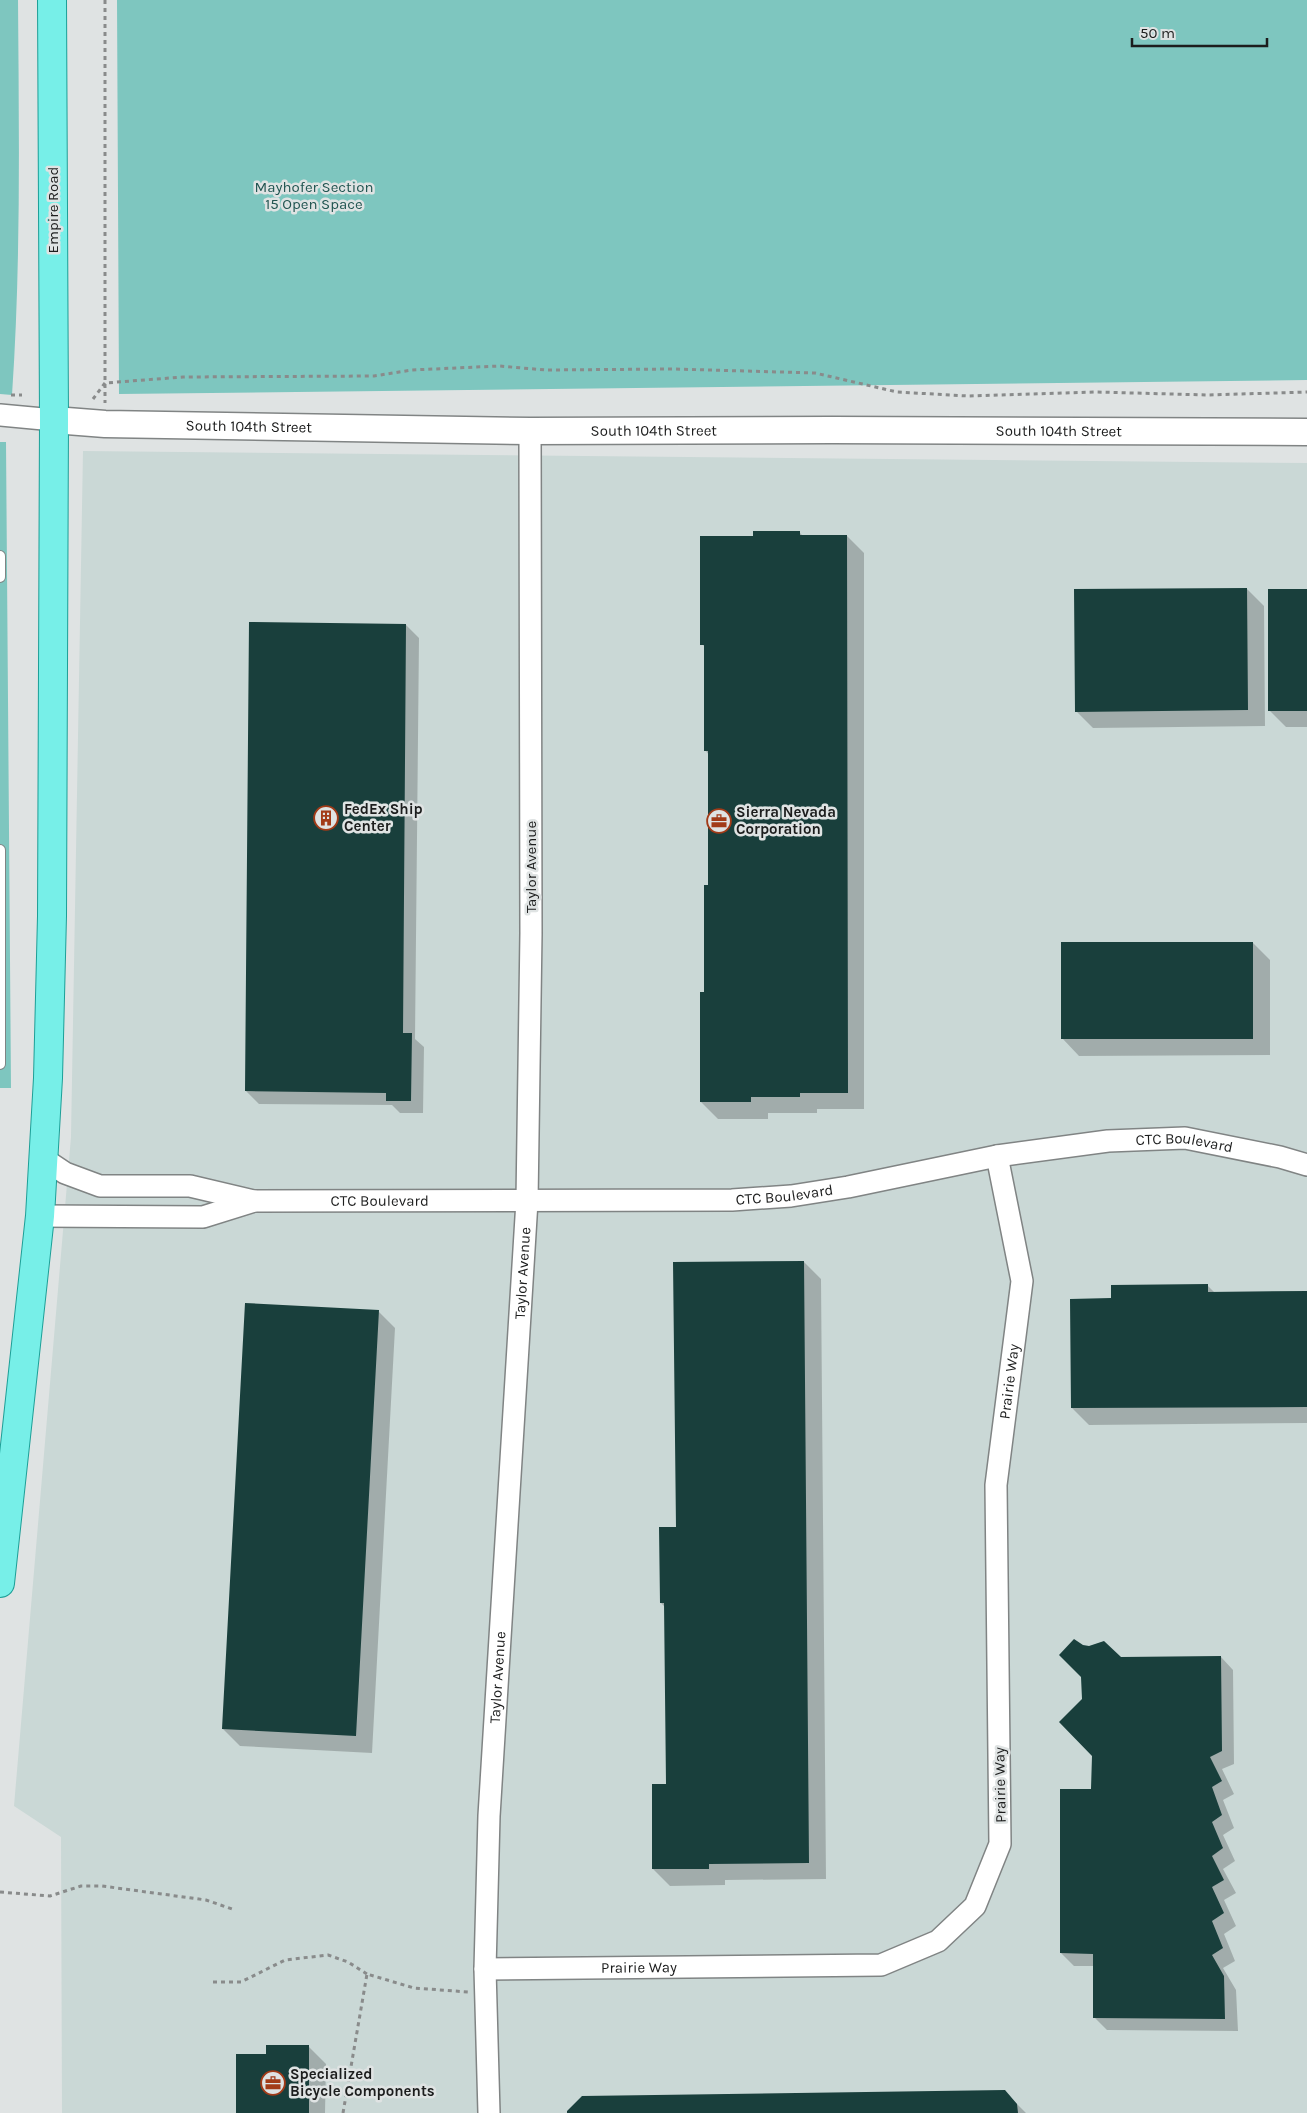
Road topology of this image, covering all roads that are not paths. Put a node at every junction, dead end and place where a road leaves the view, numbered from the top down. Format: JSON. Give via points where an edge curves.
{"nodes":[{"id":1,"x":52,"y":0,"type":"edge"},
{"id":2,"x":0,"y":415,"type":"edge"},
{"id":3,"x":54,"y":420,"type":"junction"},
{"id":4,"x":530,"y":431,"type":"junction"},
{"id":5,"x":1307,"y":432,"type":"edge"},
{"id":6,"x":0,"y":556,"type":"edge"},
{"id":7,"x":0,"y":577,"type":"edge"},
{"id":8,"x":0,"y":850,"type":"edge"},
{"id":9,"x":0,"y":1064,"type":"edge"},
{"id":10,"x":997,"y":1156,"type":"junction"},
{"id":11,"x":44,"y":1159,"type":"junction"},
{"id":12,"x":1307,"y":1165,"type":"edge"},
{"id":13,"x":254,"y":1201,"type":"junction"},
{"id":14,"x":527,"y":1201,"type":"junction"},
{"id":15,"x":40,"y":1216,"type":"junction"},
{"id":16,"x":0,"y":1583,"type":"edge"},
{"id":17,"x":485,"y":1969,"type":"junction"},
{"id":18,"x":489,"y":2113,"type":"edge"}],
"edges":[{"from":1,"to":3,"type":"main road","name":"Empire Road"},
{"from":2,"to":3,"type":"street","name":"South 104th Street"},
{"from":3,"to":4,"type":"street","name":"South 104th Street","via":[[105,424]]},
{"from":3,"to":11,"type":"main road","name":"Empire Road","via":[[52,926]]},
{"from":4,"to":5,"type":"street","name":"South 104th Street"},
{"from":4,"to":14,"type":"street","name":"Taylor Avenue","via":[[531,933]]},
{"from":6,"to":7,"type":"lane"},
{"from":8,"to":9,"type":"lane"},
{"from":10,"to":12,"type":"street","name":"CTC Boulevard","via":[[1108,1141],[1185,1138]]},
{"from":10,"to":14,"type":"street","name":"CTC Boulevard","via":[[791,1196],[732,1200]]},
{"from":10,"to":17,"type":"street","name":"Prairie Way","via":[[1022,1281],[996,1485],[1000,1844],[975,1906],[938,1941],[881,1965]]},
{"from":11,"to":13,"type":"street","name":"CTC Boulevard","via":[[65,1173],[100,1186],[190,1186]]},
{"from":11,"to":15,"type":"main road","name":"Empire Road"},
{"from":13,"to":14,"type":"street","name":"CTC Boulevard"},
{"from":13,"to":15,"type":"street","name":"CTC Boulevard","via":[[203,1217]]},
{"from":14,"to":17,"type":"street","name":"Taylor Avenue","via":[[489,1816]]},
{"from":15,"to":16,"type":"main road","name":"Empire Road"},
{"from":17,"to":18,"type":"street","name":"Taylor Avenue"}]}
